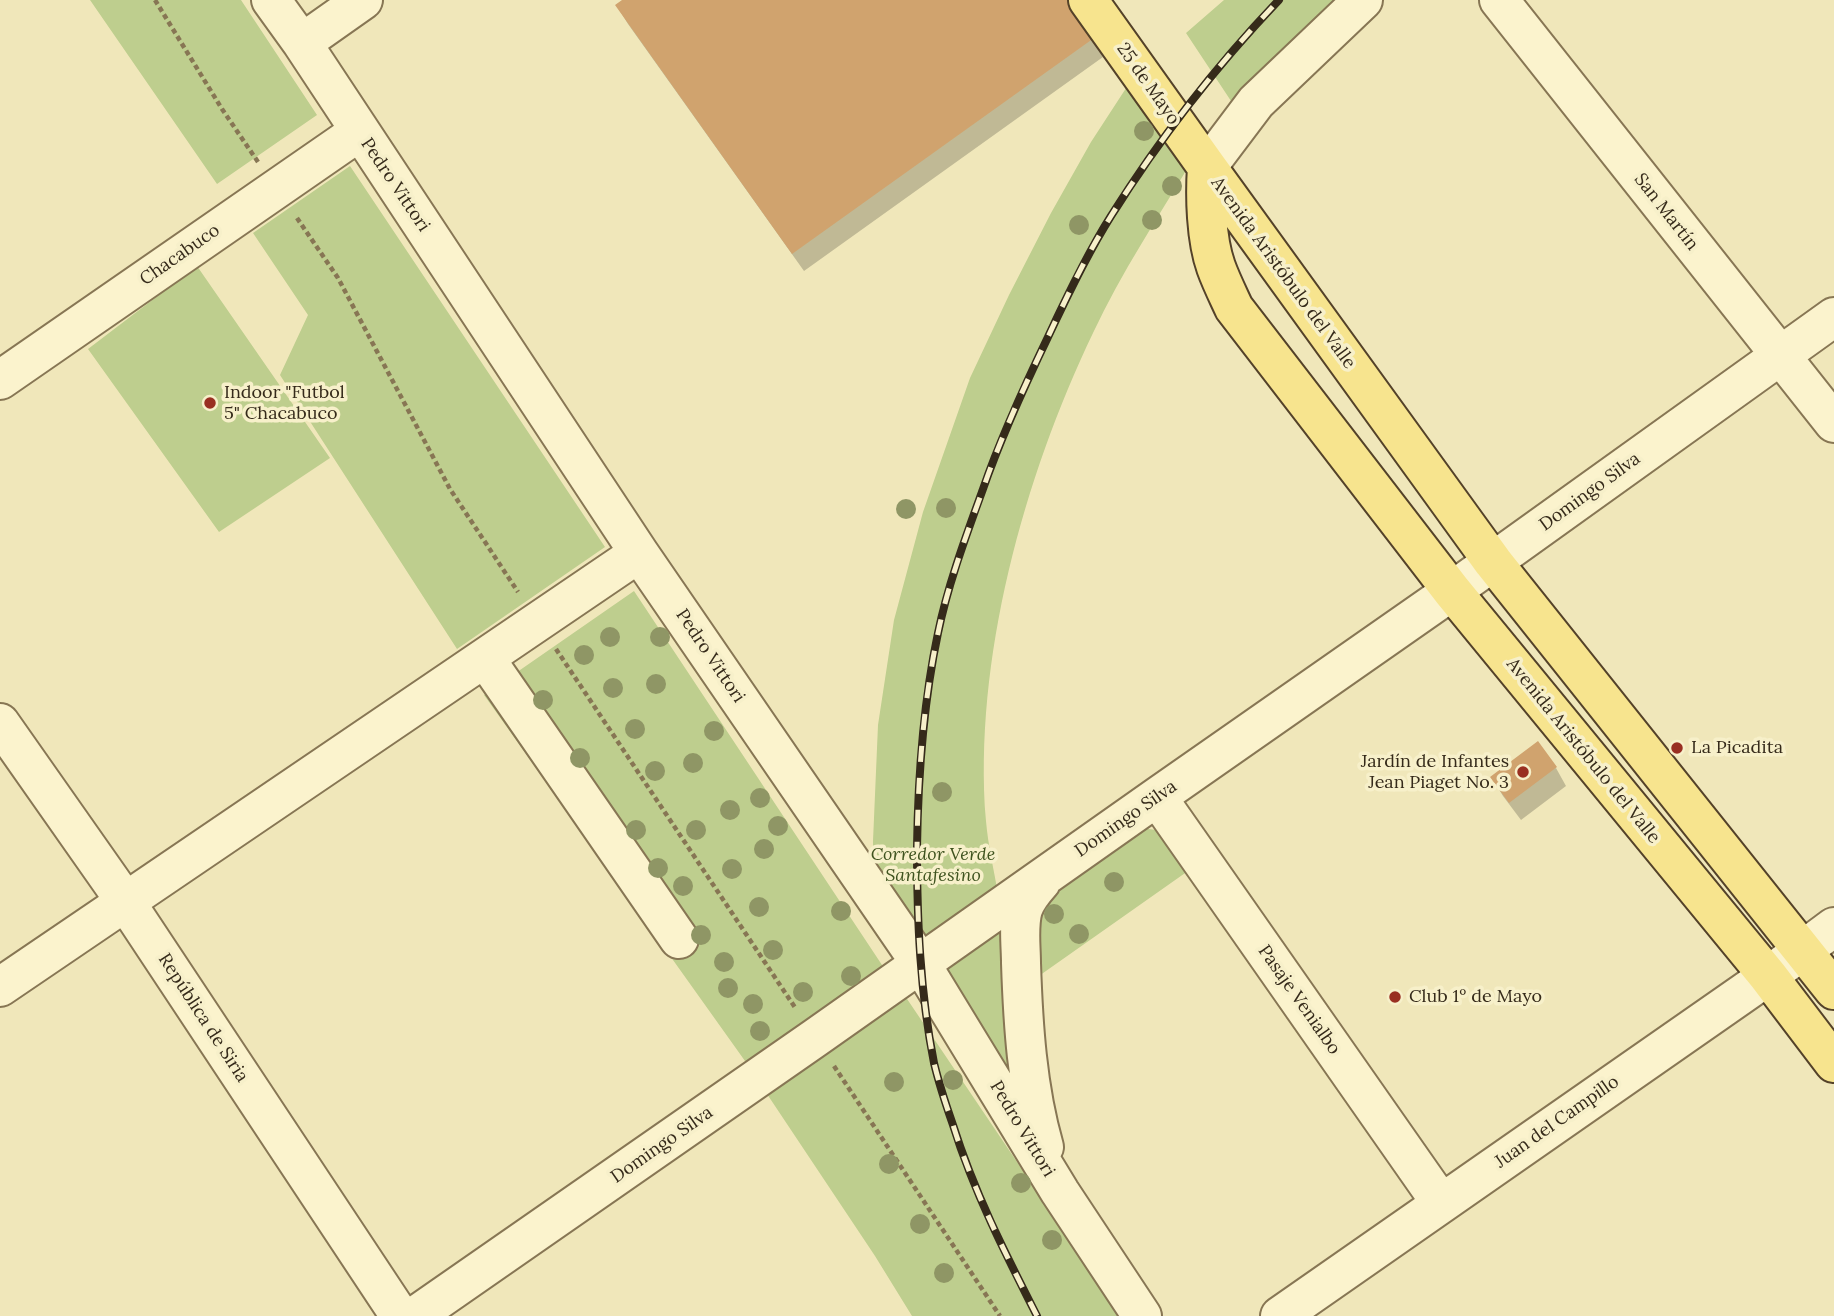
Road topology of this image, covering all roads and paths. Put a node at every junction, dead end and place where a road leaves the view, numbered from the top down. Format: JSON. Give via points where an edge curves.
{"nodes":[{"id":1,"x":156,"y":0,"type":"edge"},
{"id":2,"x":271,"y":0,"type":"edge"},
{"id":3,"x":363,"y":0,"type":"edge"},
{"id":4,"x":1088,"y":0,"type":"edge"},
{"id":5,"x":1363,"y":0,"type":"edge"},
{"id":6,"x":1499,"y":0,"type":"edge"},
{"id":7,"x":302,"y":43,"type":"junction"},
{"id":8,"x":360,"y":131,"type":"junction"},
{"id":9,"x":1207,"y":167,"type":"junction"},
{"id":10,"x":276,"y":188,"type":"junction"},
{"id":11,"x":1834,"y":317,"type":"edge"},
{"id":12,"x":1780,"y":355,"type":"junction"},
{"id":13,"x":0,"y":380,"type":"edge"},
{"id":14,"x":1834,"y":423,"type":"edge"},
{"id":15,"x":639,"y":553,"type":"junction"},
{"id":16,"x":1493,"y":562,"type":"junction"},
{"id":17,"x":1452,"y":591,"type":"junction"},
{"id":18,"x":538,"y":622,"type":"junction"},
{"id":19,"x":485,"y":658,"type":"junction"},
{"id":20,"x":0,"y":723,"type":"edge"},
{"id":21,"x":1157,"y":797,"type":"junction"},
{"id":22,"x":1047,"y":875,"type":"junction"},
{"id":23,"x":125,"y":901,"type":"junction"},
{"id":24,"x":1834,"y":927,"type":"edge"},
{"id":25,"x":679,"y":939,"type":"dead end"},
{"id":26,"x":1802,"y":950,"type":"junction"},
{"id":27,"x":921,"y":964,"type":"junction"},
{"id":28,"x":1768,"y":976,"type":"junction"},
{"id":29,"x":0,"y":987,"type":"edge"},
{"id":30,"x":1834,"y":990,"type":"edge"},
{"id":31,"x":815,"y":1038,"type":"junction"},
{"id":32,"x":1834,"y":1063,"type":"edge"},
{"id":33,"x":1060,"y":1192,"type":"junction"},
{"id":34,"x":1441,"y":1203,"type":"junction"},
{"id":35,"x":400,"y":1316,"type":"edge"},
{"id":36,"x":415,"y":1316,"type":"edge"},
{"id":37,"x":1000,"y":1316,"type":"edge"},
{"id":38,"x":1142,"y":1316,"type":"edge"},
{"id":39,"x":1280,"y":1316,"type":"edge"}],
"edges":[{"from":1,"to":10,"type":"path"},
{"from":2,"to":7,"type":"street","name":"Pedro Vittori"},
{"from":3,"to":7,"type":"street"},
{"from":4,"to":9,"type":"main road","name":"25 de Mayo"},
{"from":5,"to":9,"type":"street","via":[[1256,102]]},
{"from":6,"to":12,"type":"street","name":"San Martín"},
{"from":7,"to":8,"type":"street","name":"Pedro Vittori"},
{"from":8,"to":10,"type":"street","name":"Chacabuco"},
{"from":8,"to":15,"type":"street","name":"Pedro Vittori"},
{"from":9,"to":16,"type":"main road","name":"Avenida Aristóbulo del Valle"},
{"from":9,"to":17,"type":"main road","name":"Avenida Aristóbulo del Valle","via":[[1208,227],[1215,265],[1234,308]]},
{"from":10,"to":13,"type":"street","name":"Chacabuco"},
{"from":10,"to":18,"type":"path","via":[[338,278],[450,489]]},
{"from":11,"to":12,"type":"street","name":"Domingo Silva"},
{"from":12,"to":14,"type":"street","name":"San Martín"},
{"from":12,"to":16,"type":"street","name":"Domingo Silva"},
{"from":15,"to":18,"type":"street"},
{"from":15,"to":27,"type":"street","name":"Pedro Vittori"},
{"from":16,"to":17,"type":"street","name":"Domingo Silva"},
{"from":16,"to":26,"type":"main road","name":"Avenida Aristóbulo del Valle"},
{"from":17,"to":21,"type":"street","name":"Domingo Silva"},
{"from":17,"to":28,"type":"main road","name":"Avenida Aristóbulo del Valle"},
{"from":18,"to":19,"type":"street"},
{"from":18,"to":31,"type":"path"},
{"from":19,"to":23,"type":"street"},
{"from":19,"to":25,"type":"street"},
{"from":20,"to":23,"type":"street","name":"República de Siria"},
{"from":21,"to":22,"type":"street","name":"Domingo Silva"},
{"from":21,"to":34,"type":"street","name":"Pasaje Venialbo"},
{"from":22,"to":27,"type":"street","name":"Domingo Silva"},
{"from":22,"to":33,"type":"street","via":[[1029,895],[1023,911],[1022,990],[1035,1108]]},
{"from":23,"to":29,"type":"street"},
{"from":23,"to":35,"type":"street","name":"República de Siria"},
{"from":24,"to":26,"type":"street","name":"Juan del Campillo"},
{"from":26,"to":28,"type":"street","name":"Juan del Campillo"},
{"from":26,"to":30,"type":"main road","name":"Avenida Aristóbulo del Valle"},
{"from":27,"to":31,"type":"street","name":"Domingo Silva"},
{"from":27,"to":33,"type":"street","name":"Pedro Vittori"},
{"from":28,"to":32,"type":"main road","name":"Avenida Aristóbulo del Valle"},
{"from":28,"to":34,"type":"street","name":"Juan del Campillo"},
{"from":31,"to":36,"type":"street","name":"Domingo Silva"},
{"from":31,"to":37,"type":"path"},
{"from":33,"to":38,"type":"street","name":"Pedro Vittori"},
{"from":34,"to":39,"type":"street","name":"Juan del Campillo"}]}
